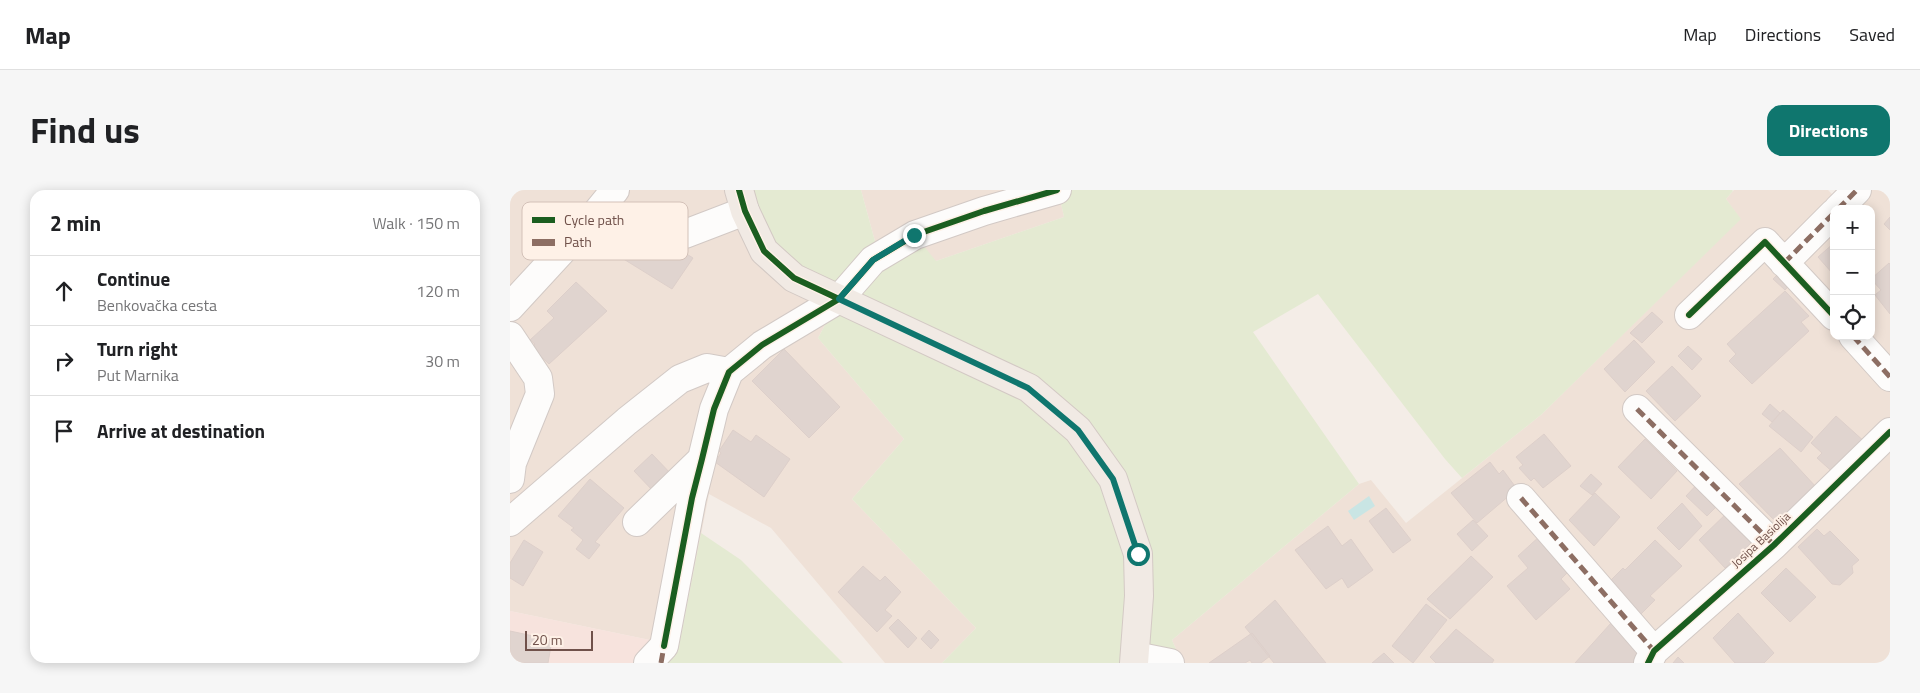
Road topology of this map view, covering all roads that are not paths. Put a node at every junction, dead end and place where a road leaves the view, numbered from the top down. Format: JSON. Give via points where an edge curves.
{"nodes":[{"id":1,"x":615,"y":190,"type":"edge"},
{"id":2,"x":1057,"y":190,"type":"edge"},
{"id":3,"x":1857,"y":190,"type":"edge"},
{"id":4,"x":742,"y":201,"type":"edge"},
{"id":5,"x":605,"y":202,"type":"edge"},
{"id":6,"x":1842,"y":205,"type":"edge"},
{"id":7,"x":1830,"y":217,"type":"edge"},
{"id":8,"x":688,"y":232,"type":"edge"},
{"id":9,"x":553,"y":260,"type":"edge"},
{"id":10,"x":1784,"y":263,"type":"junction"},
{"id":11,"x":839,"y":299,"type":"junction"},
{"id":12,"x":510,"y":307,"type":"edge"},
{"id":13,"x":1830,"y":312,"type":"edge"},
{"id":14,"x":1689,"y":315,"type":"dead end"},
{"id":15,"x":510,"y":336,"type":"edge"},
{"id":16,"x":1857,"y":340,"type":"edge"},
{"id":17,"x":729,"y":372,"type":"junction"},
{"id":18,"x":1890,"y":377,"type":"edge"},
{"id":19,"x":1638,"y":409,"type":"dead end"},
{"id":20,"x":1890,"y":432,"type":"edge"},
{"id":21,"x":702,"y":459,"type":"junction"},
{"id":22,"x":510,"y":479,"type":"edge"},
{"id":23,"x":1521,"y":498,"type":"dead end"},
{"id":24,"x":510,"y":522,"type":"edge"},
{"id":25,"x":637,"y":522,"type":"dead end"},
{"id":26,"x":1774,"y":545,"type":"junction"},
{"id":27,"x":656,"y":655,"type":"edge"},
{"id":28,"x":1651,"y":657,"type":"edge"},
{"id":29,"x":1135,"y":660,"type":"edge"},
{"id":30,"x":1170,"y":663,"type":"edge"}],
"edges":[{"from":1,"to":5,"type":"street"},
{"from":2,"to":11,"type":"street","via":[[914,235],[873,260]]},
{"from":3,"to":6,"type":"street"},
{"from":4,"to":8,"type":"street"},
{"from":4,"to":11,"type":"main road","via":[[764,251],[794,278]]},
{"from":7,"to":10,"type":"street"},
{"from":9,"to":12,"type":"street"},
{"from":10,"to":13,"type":"street"},
{"from":10,"to":14,"type":"street","via":[[1765,242]]},
{"from":11,"to":17,"type":"street","via":[[762,345]]},
{"from":11,"to":29,"type":"main road","via":[[1028,388],[1078,430],[1113,479],[1138,554]]},
{"from":15,"to":22,"type":"street","via":[[538,378],[540,394],[512,463]]},
{"from":16,"to":18,"type":"street"},
{"from":17,"to":21,"type":"street","via":[[714,409]]},
{"from":17,"to":24,"type":"street","via":[[707,368],[680,379]]},
{"from":19,"to":26,"type":"street"},
{"from":20,"to":26,"type":"street","name":"Josipa Basiolija"},
{"from":21,"to":25,"type":"street"},
{"from":21,"to":27,"type":"street"},
{"from":23,"to":28,"type":"street"},
{"from":26,"to":28,"type":"street","name":"Josipa Basiolija"},
{"from":29,"to":30,"type":"street"}]}
